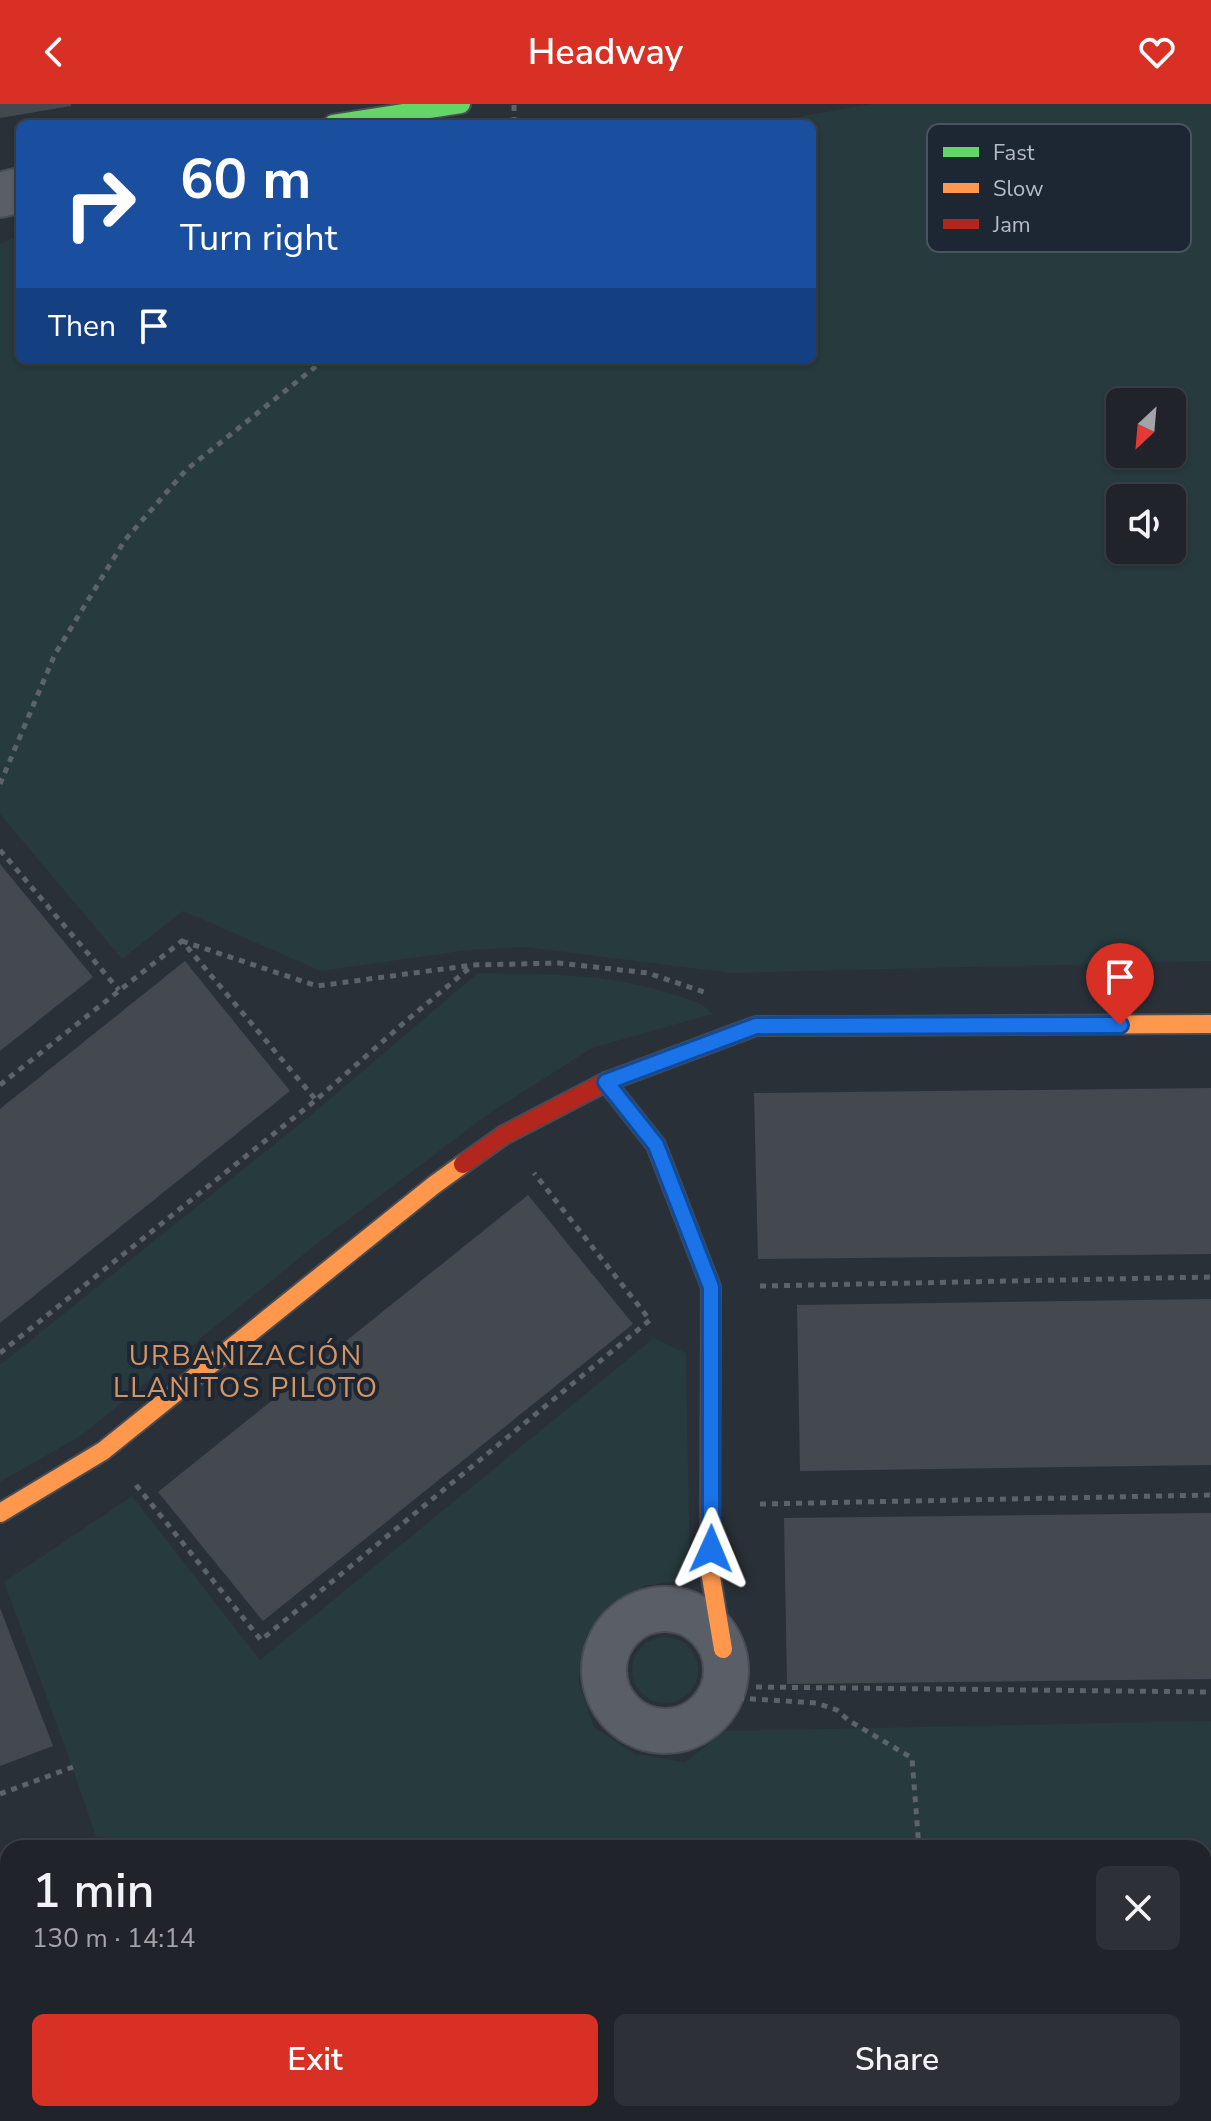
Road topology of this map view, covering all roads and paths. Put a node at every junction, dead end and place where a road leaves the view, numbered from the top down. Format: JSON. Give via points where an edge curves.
{"nodes":[{"id":1,"x":461,"y":104,"type":"edge"},
{"id":2,"x":359,"y":120,"type":"edge"},
{"id":3,"x":319,"y":364,"type":"edge"},
{"id":4,"x":0,"y":784,"type":"edge"},
{"id":5,"x":0,"y":850,"type":"edge"},
{"id":6,"x":182,"y":941,"type":"junction"},
{"id":7,"x":473,"y":965,"type":"junction"},
{"id":8,"x":119,"y":990,"type":"junction"},
{"id":9,"x":1211,"y":1024,"type":"edge"},
{"id":10,"x":756,"y":1026,"type":"junction"},
{"id":11,"x":606,"y":1082,"type":"junction"},
{"id":12,"x":0,"y":1085,"type":"edge"},
{"id":13,"x":316,"y":1100,"type":"junction"},
{"id":14,"x":504,"y":1135,"type":"junction"},
{"id":15,"x":1211,"y":1277,"type":"edge"},
{"id":16,"x":711,"y":1287,"type":"junction"},
{"id":17,"x":0,"y":1353,"type":"edge"},
{"id":18,"x":103,"y":1451,"type":"junction"},
{"id":19,"x":1211,"y":1495,"type":"edge"},
{"id":20,"x":712,"y":1505,"type":"junction"},
{"id":21,"x":0,"y":1513,"type":"edge"},
{"id":22,"x":710,"y":1571,"type":"junction"},
{"id":23,"x":686,"y":1611,"type":"junction"},
{"id":24,"x":723,"y":1649,"type":"junction"},
{"id":25,"x":736,"y":1692,"type":"junction"},
{"id":26,"x":1211,"y":1692,"type":"edge"},
{"id":27,"x":73,"y":1767,"type":"dead end"},
{"id":28,"x":0,"y":1794,"type":"edge"},
{"id":29,"x":918,"y":1840,"type":"edge"}],
"edges":[{"from":1,"to":2,"type":"street"},
{"from":3,"to":4,"type":"path","via":[[186,470],[125,540],[55,654]]},
{"from":5,"to":8,"type":"path"},
{"from":6,"to":7,"type":"path","via":[[317,986]]},
{"from":6,"to":8,"type":"path"},
{"from":6,"to":13,"type":"path"},
{"from":7,"to":10,"type":"path","via":[[559,963],[648,973],[722,999]]},
{"from":7,"to":13,"type":"path"},
{"from":8,"to":12,"type":"path"},
{"from":9,"to":10,"type":"street"},
{"from":10,"to":11,"type":"street"},
{"from":11,"to":14,"type":"street"},
{"from":11,"to":16,"type":"street","via":[[656,1145]]},
{"from":13,"to":17,"type":"path"},
{"from":14,"to":18,"type":"street","via":[[434,1185]]},
{"from":14,"to":18,"type":"path","via":[[650,1320],[261,1640]]},
{"from":15,"to":16,"type":"path"},
{"from":16,"to":20,"type":"street"},
{"from":18,"to":21,"type":"street"},
{"from":19,"to":20,"type":"path"},
{"from":20,"to":22,"type":"street"},
{"from":22,"to":23,"type":"street"},
{"from":22,"to":24,"type":"street"},
{"from":23,"to":24,"type":"street","via":[[709,1626]]},
{"from":23,"to":25,"type":"street","via":[[660,1607],[634,1615],[614,1633],[604,1658],[611,1700],[625,1717],[666,1732],[689,1727]]},
{"from":24,"to":25,"type":"street","via":[[726,1675]]},
{"from":25,"to":26,"type":"path"},
{"from":25,"to":29,"type":"path","via":[[837,1710],[912,1758]]},
{"from":27,"to":28,"type":"path"}]}
